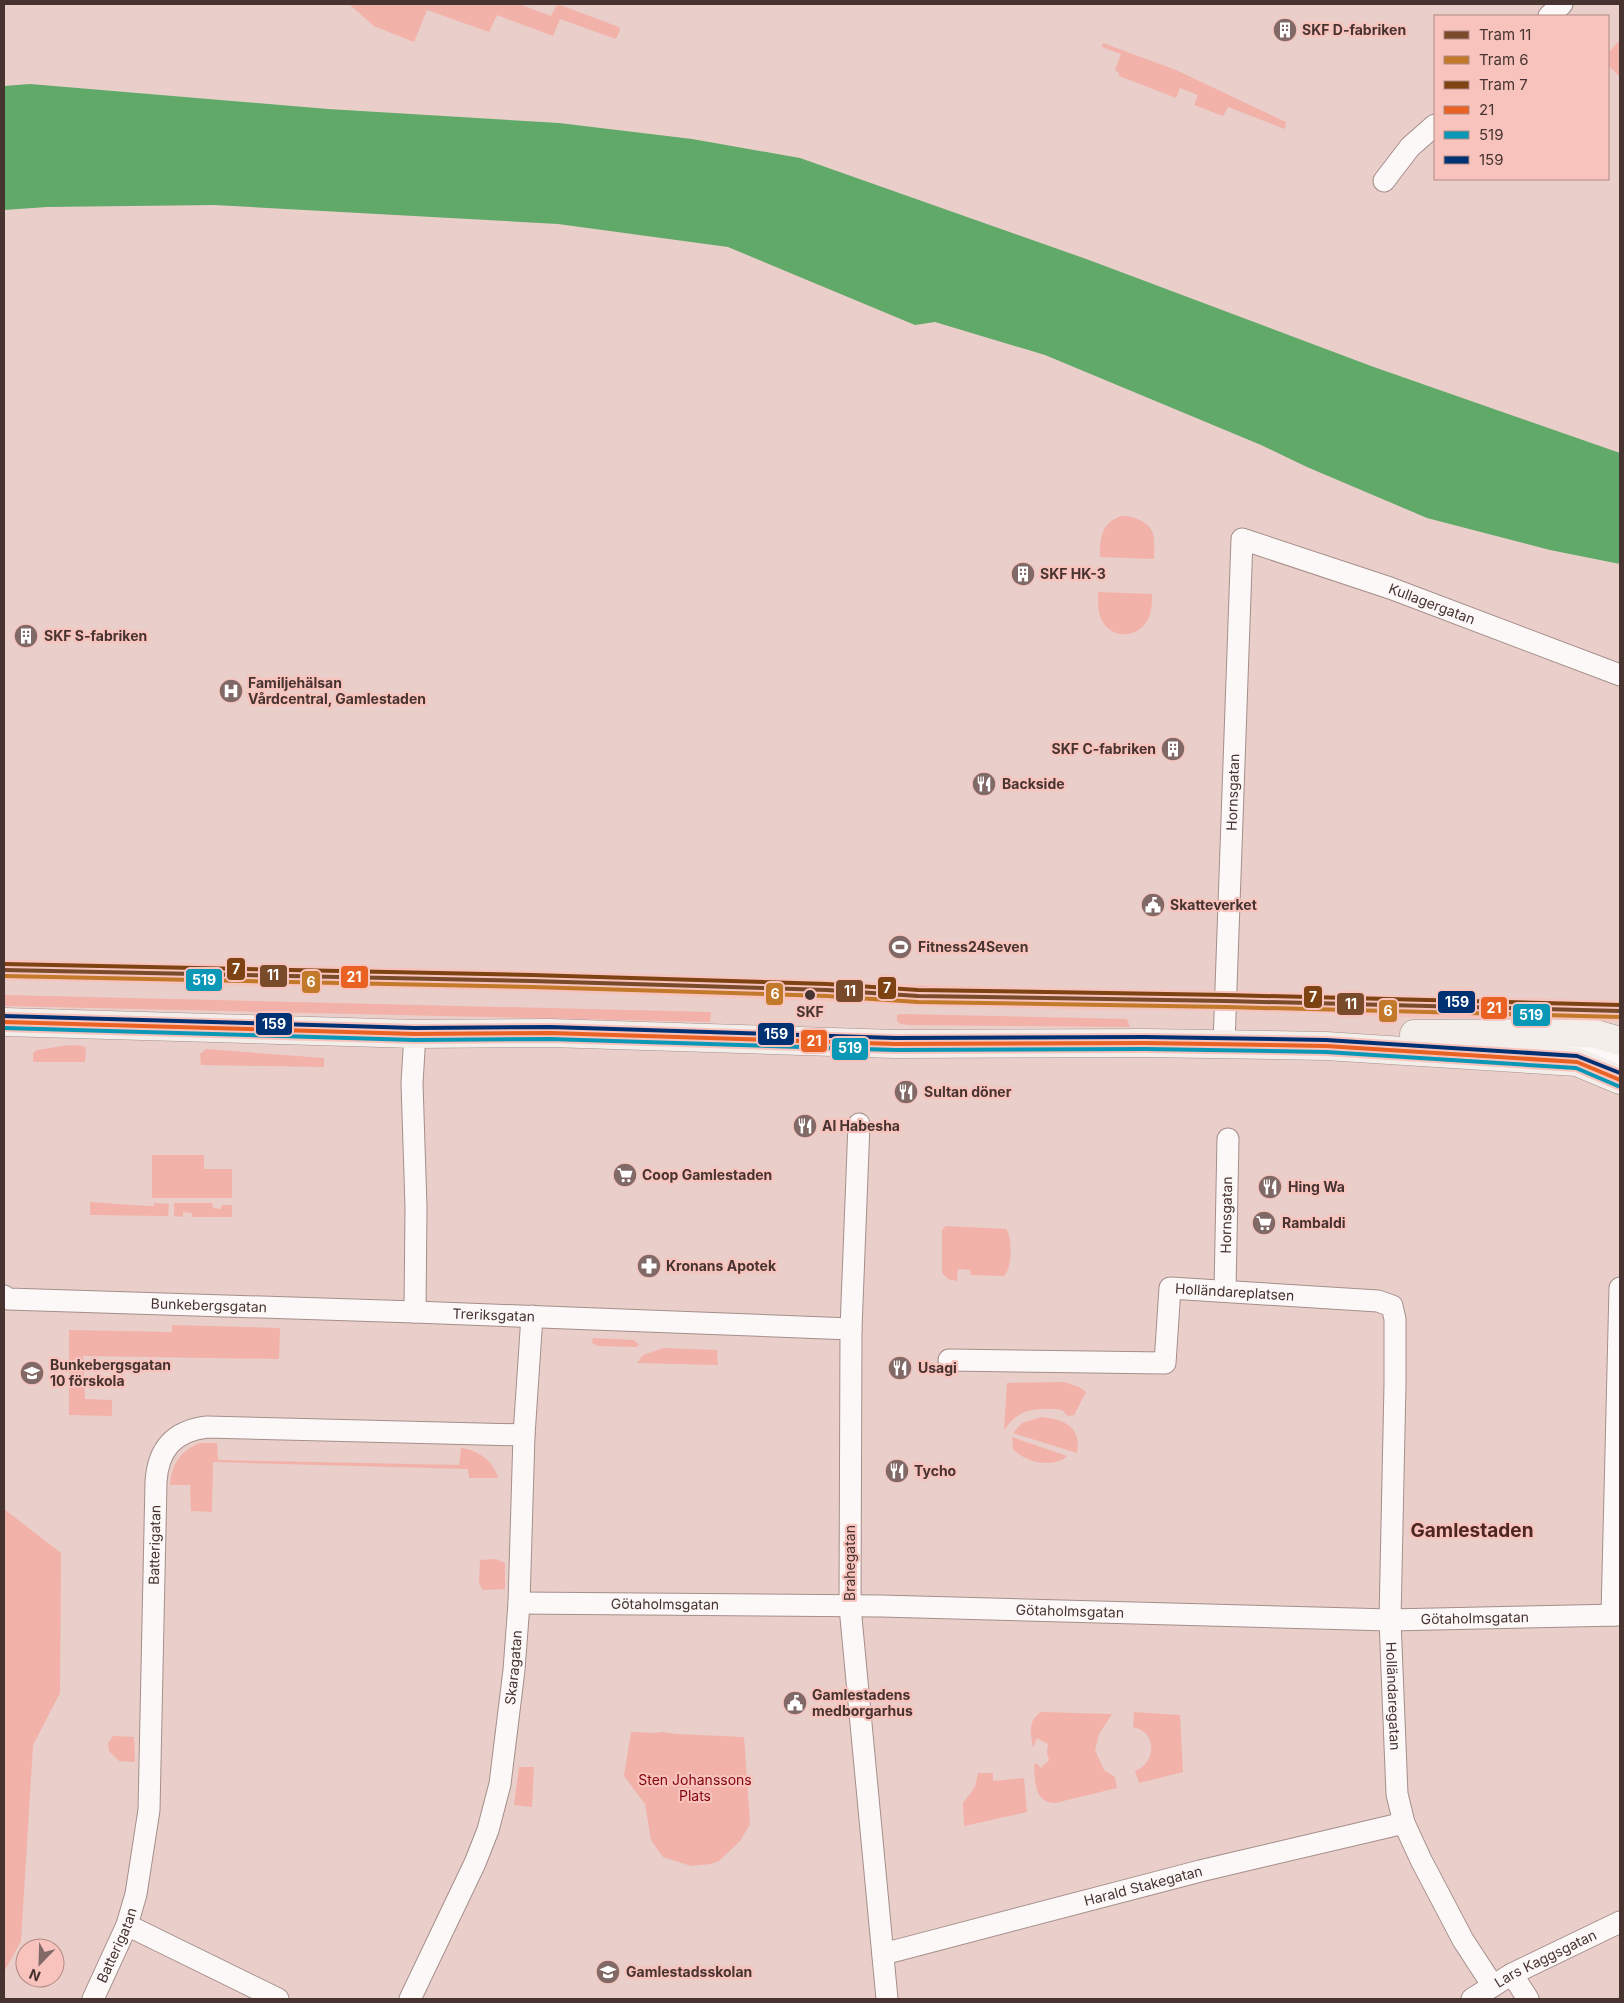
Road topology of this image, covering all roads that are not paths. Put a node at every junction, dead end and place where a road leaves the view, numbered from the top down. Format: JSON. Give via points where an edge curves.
{"nodes":[{"id":1,"x":1562,"y":4,"type":"edge"},
{"id":2,"x":1550,"y":15,"type":"edge"},
{"id":3,"x":1434,"y":126,"type":"edge"},
{"id":4,"x":1384,"y":182,"type":"dead end"},
{"id":5,"x":1242,"y":539,"type":"joint"},
{"id":6,"x":1620,"y":674,"type":"edge"},
{"id":7,"x":4,"y":1022,"type":"edge"},
{"id":8,"x":415,"y":1034,"type":"junction"},
{"id":9,"x":1620,"y":1041,"type":"edge"},
{"id":10,"x":1224,"y":1044,"type":"junction"},
{"id":11,"x":1326,"y":1046,"type":"junction"},
{"id":12,"x":1453,"y":1052,"type":"junction"},
{"id":13,"x":1620,"y":1059,"type":"edge"},
{"id":14,"x":1620,"y":1080,"type":"edge"},
{"id":15,"x":859,"y":1124,"type":"dead end"},
{"id":16,"x":1228,"y":1139,"type":"dead end"},
{"id":17,"x":1620,"y":1288,"type":"edge"},
{"id":18,"x":1225,"y":1290,"type":"junction"},
{"id":19,"x":4,"y":1296,"type":"edge"},
{"id":20,"x":415,"y":1312,"type":"junction"},
{"id":21,"x":532,"y":1316,"type":"junction"},
{"id":22,"x":851,"y":1329,"type":"junction"},
{"id":23,"x":949,"y":1360,"type":"dead end"},
{"id":24,"x":1395,"y":1384,"type":"joint"},
{"id":25,"x":524,"y":1435,"type":"junction"},
{"id":26,"x":519,"y":1603,"type":"junction"},
{"id":27,"x":850,"y":1607,"type":"junction"},
{"id":28,"x":1616,"y":1615,"type":"edge"},
{"id":29,"x":1390,"y":1620,"type":"junction"},
{"id":30,"x":1404,"y":1823,"type":"junction"},
{"id":31,"x":1620,"y":1922,"type":"edge"},
{"id":32,"x":127,"y":1925,"type":"junction"},
{"id":33,"x":883,"y":1954,"type":"junction"},
{"id":34,"x":1512,"y":1974,"type":"junction"},
{"id":35,"x":1493,"y":1986,"type":"junction"},
{"id":36,"x":93,"y":1999,"type":"edge"},
{"id":37,"x":278,"y":1999,"type":"edge"},
{"id":38,"x":410,"y":1999,"type":"edge"},
{"id":39,"x":888,"y":1999,"type":"edge"},
{"id":40,"x":1472,"y":1999,"type":"edge"},
{"id":41,"x":1528,"y":1999,"type":"edge"}],
"edges":[{"from":1,"to":2,"type":"street"},
{"from":3,"to":4,"type":"street","via":[[1410,147]]},
{"from":5,"to":6,"type":"street","name":"Kullagergatan","via":[[1390,588]]},
{"from":5,"to":10,"type":"street","name":"Hornsgatan"},
{"from":7,"to":8,"type":"main road"},
{"from":8,"to":10,"type":"main road","via":[[550,1034],[895,1044]]},
{"from":8,"to":20,"type":"street","via":[[412,1083]]},
{"from":9,"to":11,"type":"main road","via":[[1592,1033],[1423,1033]]},
{"from":10,"to":11,"type":"main road"},
{"from":11,"to":12,"type":"main road"},
{"from":12,"to":13,"type":"street","via":[[1519,1045],[1580,1049]]},
{"from":12,"to":14,"type":"main road","via":[[1577,1062]]},
{"from":15,"to":22,"type":"street","name":"Brahegatan"},
{"from":16,"to":18,"type":"street","name":"Hornsgatan"},
{"from":17,"to":28,"type":"street"},
{"from":18,"to":23,"type":"street","name":"Holländareplatsen","via":[[1170,1288],[1166,1363]]},
{"from":18,"to":24,"type":"street","name":"Holländareplatsen","via":[[1378,1301],[1392,1306]]},
{"from":19,"to":20,"type":"street","name":"Bunkebergsgatan","via":[[8,1299]]},
{"from":20,"to":21,"type":"street","name":"Treriksgatan"},
{"from":21,"to":22,"type":"street","name":"Treriksgatan"},
{"from":21,"to":25,"type":"street","name":"Skaragatan"},
{"from":22,"to":27,"type":"street","name":"Brahegatan"},
{"from":24,"to":29,"type":"street","name":"Holländaregatan"},
{"from":25,"to":26,"type":"street","name":"Skaragatan"},
{"from":25,"to":32,"type":"street","name":"Batterigatan","via":[[207,1427],[182,1433],[163,1451],[156,1482],[149,1810],[136,1894]]},
{"from":26,"to":27,"type":"street","name":"Götaholmsgatan"},
{"from":26,"to":38,"type":"street","name":"Skaragatan","via":[[500,1784],[488,1830],[472,1871]]},
{"from":27,"to":29,"type":"street","name":"Götaholmsgatan"},
{"from":27,"to":33,"type":"street","name":"Brahegatan"},
{"from":28,"to":29,"type":"street","name":"Götaholmsgatan"},
{"from":29,"to":30,"type":"street","name":"Holländaregatan","via":[[1396,1794]]},
{"from":30,"to":33,"type":"street","name":"Harald Stakegatan","via":[[1200,1871]]},
{"from":30,"to":35,"type":"street","name":"Holländaregatan","via":[[1463,1940]]},
{"from":31,"to":34,"type":"street","name":"Lars Kaggsgatan"},
{"from":32,"to":36,"type":"street","name":"Batterigatan"},
{"from":32,"to":37,"type":"street"},
{"from":33,"to":39,"type":"street","name":"Brahegatan"},
{"from":34,"to":35,"type":"street","name":"Lars Kaggsgatan"},
{"from":34,"to":41,"type":"street"},
{"from":35,"to":40,"type":"street","name":"Lars Kaggsgatan"}]}
